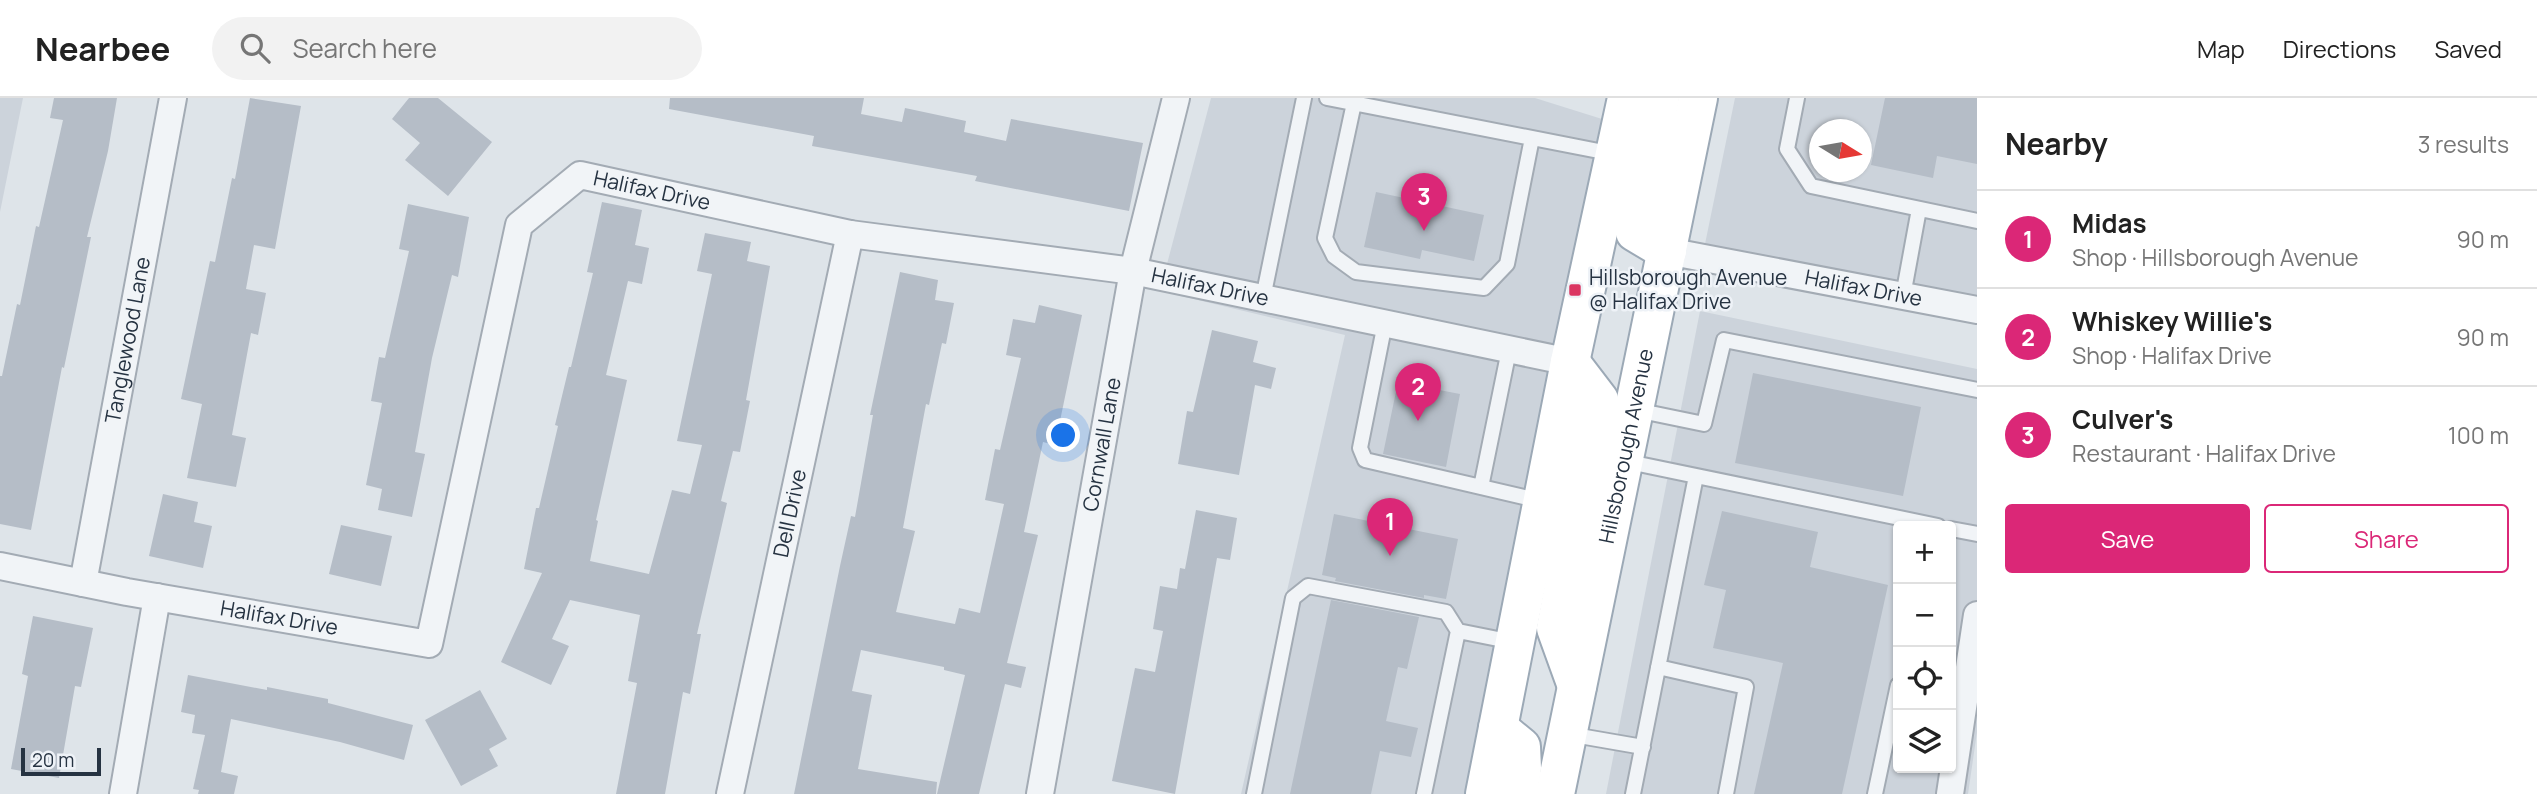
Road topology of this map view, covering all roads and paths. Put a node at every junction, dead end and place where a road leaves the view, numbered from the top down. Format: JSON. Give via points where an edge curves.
{"nodes":[{"id":1,"x":173,"y":98,"type":"edge"},
{"id":2,"x":1176,"y":98,"type":"edge"},
{"id":3,"x":1304,"y":98,"type":"edge"},
{"id":4,"x":1327,"y":98,"type":"edge"},
{"id":5,"x":1627,"y":98,"type":"edge"},
{"id":6,"x":1660,"y":98,"type":"edge"},
{"id":7,"x":1698,"y":98,"type":"edge"},
{"id":8,"x":1797,"y":98,"type":"edge"},
{"id":9,"x":1354,"y":103,"type":"junction"},
{"id":10,"x":1532,"y":138,"type":"junction"},
{"id":11,"x":1615,"y":155,"type":"junction"},
{"id":12,"x":1919,"y":209,"type":"junction"},
{"id":13,"x":1977,"y":221,"type":"edge"},
{"id":14,"x":850,"y":234,"type":"junction"},
{"id":15,"x":1667,"y":251,"type":"junction"},
{"id":16,"x":1133,"y":271,"type":"junction"},
{"id":17,"x":1903,"y":296,"type":"junction"},
{"id":18,"x":1263,"y":298,"type":"junction"},
{"id":19,"x":1977,"y":310,"type":"edge"},
{"id":20,"x":1385,"y":323,"type":"junction"},
{"id":21,"x":1509,"y":350,"type":"junction"},
{"id":22,"x":1570,"y":362,"type":"junction"},
{"id":23,"x":1977,"y":390,"type":"edge"},
{"id":24,"x":1634,"y":410,"type":"junction"},
{"id":25,"x":1624,"y":461,"type":"junction"},
{"id":26,"x":1696,"y":476,"type":"junction"},
{"id":27,"x":1481,"y":487,"type":"junction"},
{"id":28,"x":1543,"y":501,"type":"junction"},
{"id":29,"x":1914,"y":521,"type":"edge"},
{"id":30,"x":1956,"y":530,"type":"edge"},
{"id":31,"x":1977,"y":534,"type":"edge"},
{"id":32,"x":0,"y":566,"type":"edge"},
{"id":33,"x":83,"y":583,"type":"junction"},
{"id":34,"x":157,"y":597,"type":"junction"},
{"id":35,"x":1977,"y":615,"type":"edge"},
{"id":36,"x":1458,"y":631,"type":"junction"},
{"id":37,"x":1515,"y":642,"type":"junction"},
{"id":38,"x":1658,"y":667,"type":"junction"},
{"id":39,"x":1959,"y":680,"type":"edge"},
{"id":40,"x":1577,"y":686,"type":"junction"},
{"id":41,"x":1893,"y":709,"type":"edge"},
{"id":42,"x":1498,"y":728,"type":"junction"},
{"id":43,"x":1568,"y":734,"type":"junction"},
{"id":44,"x":1643,"y":747,"type":"junction"},
{"id":45,"x":123,"y":794,"type":"edge"},
{"id":46,"x":730,"y":794,"type":"edge"},
{"id":47,"x":1040,"y":794,"type":"edge"},
{"id":48,"x":1254,"y":794,"type":"edge"},
{"id":49,"x":1424,"y":794,"type":"edge"},
{"id":50,"x":1485,"y":794,"type":"edge"},
{"id":51,"x":1518,"y":794,"type":"edge"},
{"id":52,"x":1555,"y":794,"type":"edge"},
{"id":53,"x":1633,"y":794,"type":"edge"},
{"id":54,"x":1726,"y":794,"type":"edge"},
{"id":55,"x":1875,"y":794,"type":"edge"},
{"id":56,"x":1950,"y":794,"type":"edge"}],
"edges":[{"from":1,"to":33,"type":"street","name":"Tanglewood Lane"},
{"from":2,"to":16,"type":"street","name":"Cornwall Lane"},
{"from":3,"to":18,"type":"lane"},
{"from":4,"to":9,"type":"lane"},
{"from":5,"to":11,"type":"main road"},
{"from":6,"to":15,"type":"main road","via":[[1635,232]]},
{"from":7,"to":15,"type":"main road","name":"Hillsborough Avenue"},
{"from":8,"to":12,"type":"lane","via":[[1787,149],[1811,186]]},
{"from":9,"to":10,"type":"lane"},
{"from":9,"to":10,"type":"lane","via":[[1325,238],[1334,256],[1356,272],[1484,288],[1507,264]]},
{"from":10,"to":11,"type":"lane"},
{"from":11,"to":22,"type":"main road"},
{"from":12,"to":13,"type":"lane"},
{"from":12,"to":17,"type":"lane"},
{"from":14,"to":16,"type":"street","name":"Halifax Drive"},
{"from":14,"to":34,"type":"street","name":"Halifax Drive","via":[[580,175],[519,225],[429,644]]},
{"from":14,"to":46,"type":"street","name":"Dell Drive"},
{"from":15,"to":17,"type":"street","name":"Halifax Drive"},
{"from":15,"to":24,"type":"main road","name":"Hillsborough Avenue"},
{"from":16,"to":18,"type":"street","name":"Halifax Drive"},
{"from":16,"to":47,"type":"street","name":"Cornwall Lane"},
{"from":17,"to":19,"type":"street","name":"Halifax Drive"},
{"from":18,"to":20,"type":"street","name":"Halifax Drive"},
{"from":20,"to":21,"type":"street","name":"Halifax Drive"},
{"from":20,"to":27,"type":"lane","via":[[1360,447],[1366,460]]},
{"from":21,"to":22,"type":"street","name":"Halifax Drive"},
{"from":21,"to":27,"type":"lane"},
{"from":22,"to":28,"type":"main road"},
{"from":22,"to":40,"type":"main road","via":[[1600,400],[1556,628]]},
{"from":23,"to":24,"type":"lane","via":[[1724,340],[1704,424]]},
{"from":24,"to":25,"type":"main road","name":"Hillsborough Avenue"},
{"from":25,"to":26,"type":"lane"},
{"from":25,"to":40,"type":"main road","name":"Hillsborough Avenue"},
{"from":26,"to":29,"type":"lane"},
{"from":26,"to":38,"type":"lane"},
{"from":27,"to":28,"type":"lane"},
{"from":28,"to":37,"type":"main road"},
{"from":30,"to":31,"type":"lane"},
{"from":32,"to":33,"type":"street","name":"Halifax Drive"},
{"from":33,"to":34,"type":"street","name":"Halifax Drive"},
{"from":34,"to":45,"type":"street"},
{"from":35,"to":39,"type":"street"},
{"from":36,"to":37,"type":"lane"},
{"from":36,"to":48,"type":"lane","via":[[1446,612],[1308,586],[1293,598]]},
{"from":36,"to":49,"type":"lane"},
{"from":37,"to":42,"type":"main road"},
{"from":38,"to":44,"type":"lane"},
{"from":38,"to":54,"type":"lane","via":[[1746,687]]},
{"from":39,"to":56,"type":"street"},
{"from":40,"to":43,"type":"main road","name":"Hillsborough Avenue"},
{"from":41,"to":55,"type":"lane"},
{"from":42,"to":50,"type":"main road"},
{"from":42,"to":51,"type":"main road","via":[[1521,747]]},
{"from":43,"to":44,"type":"lane"},
{"from":43,"to":52,"type":"main road","name":"Hillsborough Avenue"},
{"from":44,"to":53,"type":"lane"}]}
